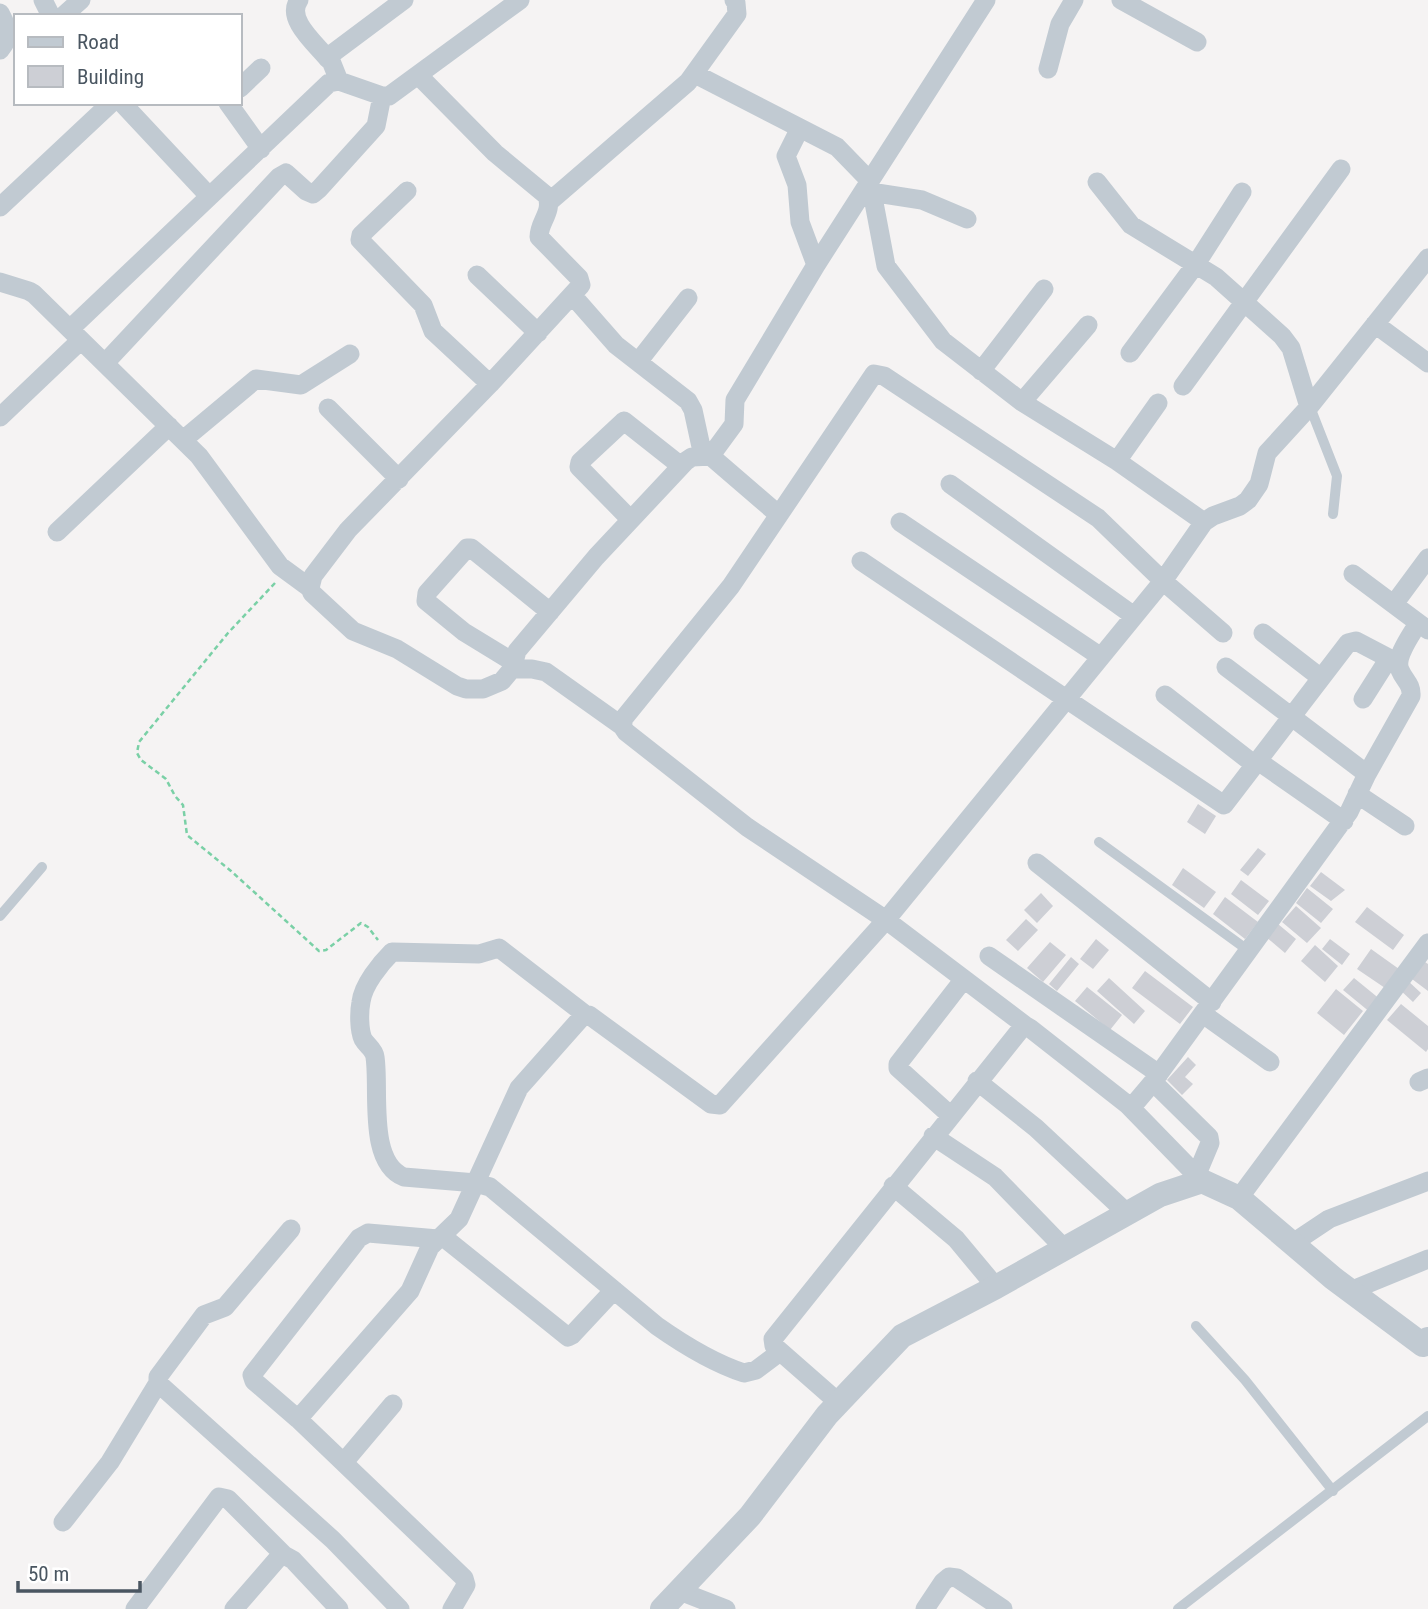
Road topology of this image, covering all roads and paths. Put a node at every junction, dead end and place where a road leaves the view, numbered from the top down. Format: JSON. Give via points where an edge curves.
{"nodes":[{"id":1,"x":81,"y":0,"type":"edge"},
{"id":2,"x":299,"y":0,"type":"edge"},
{"id":3,"x":404,"y":0,"type":"edge"},
{"id":4,"x":520,"y":0,"type":"edge"},
{"id":5,"x":734,"y":0,"type":"edge"},
{"id":6,"x":986,"y":0,"type":"edge"},
{"id":7,"x":1074,"y":0,"type":"edge"},
{"id":8,"x":1121,"y":0,"type":"edge"},
{"id":9,"x":0,"y":13,"type":"edge"},
{"id":10,"x":65,"y":14,"type":"edge"},
{"id":11,"x":1197,"y":42,"type":"dead end"},
{"id":12,"x":0,"y":50,"type":"edge"},
{"id":13,"x":328,"y":59,"type":"junction"},
{"id":14,"x":261,"y":68,"type":"dead end"},
{"id":15,"x":1048,"y":69,"type":"dead end"},
{"id":16,"x":695,"y":74,"type":"junction"},
{"id":17,"x":419,"y":76,"type":"junction"},
{"id":18,"x":339,"y":81,"type":"junction"},
{"id":19,"x":242,"y":86,"type":"edge"},
{"id":20,"x":382,"y":96,"type":"junction"},
{"id":21,"x":109,"y":105,"type":"edge"},
{"id":22,"x":124,"y":105,"type":"edge"},
{"id":23,"x":229,"y":105,"type":"edge"},
{"id":24,"x":800,"y":128,"type":"junction"},
{"id":25,"x":261,"y":149,"type":"junction"},
{"id":26,"x":1341,"y":169,"type":"dead end"},
{"id":27,"x":1097,"y":182,"type":"dead end"},
{"id":28,"x":869,"y":188,"type":"junction"},
{"id":29,"x":407,"y":191,"type":"dead end"},
{"id":30,"x":1241,"y":192,"type":"dead end"},
{"id":31,"x":209,"y":196,"type":"junction"},
{"id":32,"x":549,"y":202,"type":"junction"},
{"id":33,"x":0,"y":207,"type":"edge"},
{"id":34,"x":967,"y":219,"type":"dead end"},
{"id":35,"x":1428,"y":258,"type":"edge"},
{"id":36,"x":1196,"y":264,"type":"junction"},
{"id":37,"x":816,"y":265,"type":"junction"},
{"id":38,"x":477,"y":275,"type":"dead end"},
{"id":39,"x":0,"y":282,"type":"edge"},
{"id":40,"x":1044,"y":289,"type":"dead end"},
{"id":41,"x":573,"y":296,"type":"junction"},
{"id":42,"x":688,"y":298,"type":"dead end"},
{"id":43,"x":1245,"y":302,"type":"junction"},
{"id":44,"x":1375,"y":324,"type":"junction"},
{"id":45,"x":1088,"y":325,"type":"dead end"},
{"id":46,"x":538,"y":333,"type":"junction"},
{"id":47,"x":76,"y":334,"type":"junction"},
{"id":48,"x":1130,"y":353,"type":"dead end"},
{"id":49,"x":350,"y":354,"type":"dead end"},
{"id":50,"x":638,"y":362,"type":"junction"},
{"id":51,"x":105,"y":363,"type":"junction"},
{"id":52,"x":1428,"y":363,"type":"edge"},
{"id":53,"x":981,"y":371,"type":"junction"},
{"id":54,"x":490,"y":384,"type":"junction"},
{"id":55,"x":1183,"y":386,"type":"dead end"},
{"id":56,"x":1022,"y":402,"type":"junction"},
{"id":57,"x":1158,"y":403,"type":"dead end"},
{"id":58,"x":1309,"y":407,"type":"junction"},
{"id":59,"x":328,"y":408,"type":"dead end"},
{"id":60,"x":0,"y":417,"type":"edge"},
{"id":61,"x":169,"y":426,"type":"junction"},
{"id":62,"x":183,"y":440,"type":"junction"},
{"id":63,"x":707,"y":456,"type":"junction"},
{"id":64,"x":1118,"y":460,"type":"junction"},
{"id":65,"x":681,"y":466,"type":"junction"},
{"id":66,"x":399,"y":479,"type":"junction"},
{"id":67,"x":950,"y":484,"type":"dead end"},
{"id":68,"x":1333,"y":514,"type":"dead end"},
{"id":69,"x":779,"y":515,"type":"junction"},
{"id":70,"x":630,"y":519,"type":"junction"},
{"id":71,"x":900,"y":522,"type":"dead end"},
{"id":72,"x":1204,"y":522,"type":"junction"},
{"id":73,"x":58,"y":532,"type":"dead end"},
{"id":74,"x":1428,"y":558,"type":"edge"},
{"id":75,"x":861,"y":561,"type":"dead end"},
{"id":76,"x":286,"y":572,"type":"junction"},
{"id":77,"x":1353,"y":574,"type":"dead end"},
{"id":78,"x":1163,"y":581,"type":"junction"},
{"id":79,"x":310,"y":588,"type":"junction"},
{"id":80,"x":1394,"y":604,"type":"junction"},
{"id":81,"x":550,"y":612,"type":"junction"},
{"id":82,"x":1134,"y":616,"type":"junction"},
{"id":83,"x":1423,"y":626,"type":"edge"},
{"id":84,"x":1223,"y":633,"type":"dead end"},
{"id":85,"x":1264,"y":633,"type":"dead end"},
{"id":86,"x":1101,"y":657,"type":"junction"},
{"id":87,"x":1393,"y":660,"type":"junction"},
{"id":88,"x":513,"y":665,"type":"junction"},
{"id":89,"x":1226,"y":667,"type":"dead end"},
{"id":90,"x":1321,"y":678,"type":"junction"},
{"id":91,"x":1165,"y":695,"type":"dead end"},
{"id":92,"x":1068,"y":699,"type":"junction"},
{"id":93,"x":1363,"y":699,"type":"dead end"},
{"id":94,"x":1293,"y":716,"type":"junction"},
{"id":95,"x":622,"y":726,"type":"junction"},
{"id":96,"x":1257,"y":763,"type":"junction"},
{"id":97,"x":1367,"y":774,"type":"junction"},
{"id":98,"x":1357,"y":794,"type":"junction"},
{"id":99,"x":1344,"y":821,"type":"junction"},
{"id":100,"x":1405,"y":826,"type":"dead end"},
{"id":101,"x":1099,"y":842,"type":"dead end"},
{"id":102,"x":1037,"y":863,"type":"dead end"},
{"id":103,"x":42,"y":867,"type":"dead end"},
{"id":104,"x":0,"y":916,"type":"edge"},
{"id":105,"x":886,"y":920,"type":"junction"},
{"id":106,"x":1428,"y":943,"type":"edge"},
{"id":107,"x":1249,"y":951,"type":"junction"},
{"id":108,"x":389,"y":954,"type":"junction"},
{"id":109,"x":989,"y":956,"type":"dead end"},
{"id":110,"x":964,"y":979,"type":"junction"},
{"id":111,"x":1207,"y":1008,"type":"junction"},
{"id":112,"x":586,"y":1015,"type":"junction"},
{"id":113,"x":1026,"y":1027,"type":"junction"},
{"id":114,"x":1270,"y":1062,"type":"dead end"},
{"id":115,"x":1156,"y":1078,"type":"junction"},
{"id":116,"x":977,"y":1081,"type":"junction"},
{"id":117,"x":1131,"y":1108,"type":"junction"},
{"id":118,"x":950,"y":1115,"type":"junction"},
{"id":119,"x":933,"y":1136,"type":"junction"},
{"id":120,"x":1200,"y":1177,"type":"junction"},
{"id":121,"x":1428,"y":1181,"type":"edge"},
{"id":122,"x":476,"y":1182,"type":"junction"},
{"id":123,"x":893,"y":1186,"type":"junction"},
{"id":124,"x":1239,"y":1198,"type":"junction"},
{"id":125,"x":1128,"y":1214,"type":"junction"},
{"id":126,"x":291,"y":1229,"type":"dead end"},
{"id":127,"x":440,"y":1238,"type":"junction"},
{"id":128,"x":1293,"y":1244,"type":"junction"},
{"id":129,"x":1064,"y":1248,"type":"junction"},
{"id":130,"x":1428,"y":1259,"type":"edge"},
{"id":131,"x":996,"y":1287,"type":"junction"},
{"id":132,"x":614,"y":1290,"type":"junction"},
{"id":133,"x":1350,"y":1291,"type":"junction"},
{"id":134,"x":1196,"y":1326,"type":"dead end"},
{"id":135,"x":1428,"y":1339,"type":"edge"},
{"id":136,"x":780,"y":1352,"type":"junction"},
{"id":137,"x":158,"y":1383,"type":"junction"},
{"id":138,"x":839,"y":1403,"type":"junction"},
{"id":139,"x":393,"y":1404,"type":"dead end"},
{"id":140,"x":1428,"y":1416,"type":"edge"},
{"id":141,"x":298,"y":1419,"type":"junction"},
{"id":142,"x":344,"y":1462,"type":"junction"},
{"id":143,"x":1333,"y":1491,"type":"junction"},
{"id":144,"x":63,"y":1522,"type":"dead end"},
{"id":145,"x":284,"y":1555,"type":"junction"},
{"id":146,"x":669,"y":1600,"type":"edge"},
{"id":147,"x":135,"y":1609,"type":"edge"},
{"id":148,"x":234,"y":1609,"type":"edge"},
{"id":149,"x":339,"y":1609,"type":"edge"},
{"id":150,"x":400,"y":1609,"type":"edge"},
{"id":151,"x":452,"y":1609,"type":"edge"},
{"id":152,"x":726,"y":1609,"type":"edge"},
{"id":153,"x":925,"y":1609,"type":"edge"},
{"id":154,"x":1003,"y":1609,"type":"edge"},
{"id":155,"x":1178,"y":1609,"type":"edge"}],
"edges":[{"from":1,"to":10,"type":"street"},
{"from":2,"to":13,"type":"street","via":[[295,4],[297,20]]},
{"from":3,"to":13,"type":"street"},
{"from":4,"to":17,"type":"street"},
{"from":5,"to":16,"type":"street","via":[[737,14]]},
{"from":6,"to":28,"type":"street"},
{"from":7,"to":15,"type":"street","via":[[1060,24]]},
{"from":8,"to":11,"type":"street"},
{"from":9,"to":12,"type":"street","via":[[9,29]]},
{"from":13,"to":18,"type":"street"},
{"from":14,"to":19,"type":"street"},
{"from":16,"to":24,"type":"street"},
{"from":16,"to":32,"type":"street"},
{"from":17,"to":20,"type":"street","via":[[396,93]]},
{"from":17,"to":32,"type":"street"},
{"from":18,"to":20,"type":"street"},
{"from":18,"to":25,"type":"street","via":[[329,83]]},
{"from":20,"to":51,"type":"street","via":[[376,126],[319,189],[313,194],[286,173],[279,177]]},
{"from":21,"to":33,"type":"street"},
{"from":22,"to":31,"type":"street"},
{"from":23,"to":25,"type":"street"},
{"from":24,"to":28,"type":"street","via":[[840,149]]},
{"from":24,"to":37,"type":"street","via":[[786,156],[797,185],[800,222]]},
{"from":25,"to":31,"type":"street"},
{"from":26,"to":43,"type":"street"},
{"from":27,"to":36,"type":"street","via":[[1130,225]]},
{"from":28,"to":34,"type":"street","via":[[922,200]]},
{"from":28,"to":37,"type":"street"},
{"from":28,"to":53,"type":"street","via":[[888,271],[943,341]]},
{"from":29,"to":54,"type":"street","via":[[360,240],[423,305],[433,331]]},
{"from":30,"to":36,"type":"street"},
{"from":31,"to":47,"type":"street"},
{"from":32,"to":41,"type":"street","via":[[539,237],[581,281]]},
{"from":35,"to":44,"type":"street"},
{"from":36,"to":43,"type":"street"},
{"from":36,"to":48,"type":"street"},
{"from":37,"to":63,"type":"street","via":[[734,400],[734,424]]},
{"from":38,"to":46,"type":"street"},
{"from":39,"to":47,"type":"street","via":[[29,290]]},
{"from":40,"to":53,"type":"street"},
{"from":41,"to":46,"type":"street"},
{"from":41,"to":50,"type":"street","via":[[610,340]]},
{"from":42,"to":50,"type":"street"},
{"from":43,"to":55,"type":"street"},
{"from":43,"to":58,"type":"street","via":[[1286,341]]},
{"from":44,"to":52,"type":"street"},
{"from":44,"to":58,"type":"street"},
{"from":45,"to":56,"type":"street"},
{"from":46,"to":54,"type":"street"},
{"from":47,"to":51,"type":"street"},
{"from":47,"to":60,"type":"street"},
{"from":49,"to":62,"type":"street","via":[[303,385],[256,379]]},
{"from":50,"to":63,"type":"street","via":[[691,405]]},
{"from":51,"to":61,"type":"street"},
{"from":53,"to":56,"type":"street"},
{"from":54,"to":66,"type":"street"},
{"from":56,"to":64,"type":"street"},
{"from":57,"to":64,"type":"street"},
{"from":58,"to":68,"type":"lane","via":[[1337,476]]},
{"from":58,"to":72,"type":"street","via":[[1267,453],[1248,500]]},
{"from":59,"to":66,"type":"street"},
{"from":61,"to":62,"type":"street"},
{"from":61,"to":73,"type":"street"},
{"from":62,"to":76,"type":"street","via":[[200,456]]},
{"from":63,"to":65,"type":"street","via":[[689,458]]},
{"from":63,"to":69,"type":"street"},
{"from":64,"to":72,"type":"street"},
{"from":65,"to":70,"type":"street"},
{"from":65,"to":70,"type":"street","via":[[624,421],[580,462],[579,467]]},
{"from":66,"to":79,"type":"street","via":[[348,530],[313,576]]},
{"from":67,"to":82,"type":"street"},
{"from":69,"to":78,"type":"street","via":[[871,376],[879,374],[1098,518]]},
{"from":69,"to":95,"type":"street","via":[[731,586]]},
{"from":70,"to":81,"type":"street"},
{"from":71,"to":86,"type":"street"},
{"from":72,"to":78,"type":"street"},
{"from":74,"to":80,"type":"street"},
{"from":75,"to":92,"type":"street"},
{"from":76,"to":79,"type":"street"},
{"from":76,"to":108,"type":"path","via":[[228,633],[139,743],[137,753],[166,779],[183,805],[187,835],[319,951],[361,923]]},
{"from":77,"to":80,"type":"street"},
{"from":78,"to":82,"type":"street"},
{"from":78,"to":84,"type":"street"},
{"from":79,"to":88,"type":"street","via":[[353,631],[397,649],[466,689],[496,685]]},
{"from":80,"to":83,"type":"street"},
{"from":81,"to":88,"type":"street","via":[[517,651]]},
{"from":81,"to":88,"type":"street","via":[[471,548],[427,593],[426,601]]},
{"from":82,"to":86,"type":"street"},
{"from":83,"to":87,"type":"street"},
{"from":85,"to":90,"type":"street"},
{"from":86,"to":92,"type":"street"},
{"from":87,"to":90,"type":"street","via":[[1351,641]]},
{"from":87,"to":93,"type":"street"},
{"from":87,"to":97,"type":"street","via":[[1412,688],[1411,696]]},
{"from":88,"to":95,"type":"street","via":[[546,672]]},
{"from":89,"to":94,"type":"street"},
{"from":90,"to":94,"type":"street"},
{"from":91,"to":96,"type":"street"},
{"from":92,"to":96,"type":"street","via":[[1222,805]]},
{"from":92,"to":105,"type":"street"},
{"from":94,"to":96,"type":"street"},
{"from":94,"to":97,"type":"street"},
{"from":95,"to":105,"type":"street","via":[[747,827]]},
{"from":96,"to":99,"type":"street"},
{"from":97,"to":98,"type":"street"},
{"from":98,"to":99,"type":"street"},
{"from":98,"to":100,"type":"street"},
{"from":99,"to":107,"type":"street"},
{"from":101,"to":107,"type":"lane"},
{"from":102,"to":111,"type":"street"},
{"from":103,"to":104,"type":"lane"},
{"from":105,"to":110,"type":"street"},
{"from":105,"to":112,"type":"street","via":[[717,1106]]},
{"from":106,"to":124,"type":"street"},
{"from":107,"to":111,"type":"street"},
{"from":108,"to":112,"type":"street","via":[[479,954],[499,948]]},
{"from":108,"to":122,"type":"street","via":[[362,994],[360,1010],[363,1038],[375,1056],[384,1159],[404,1177]]},
{"from":109,"to":115,"type":"street"},
{"from":110,"to":113,"type":"street"},
{"from":110,"to":118,"type":"street","via":[[898,1064]]},
{"from":111,"to":114,"type":"street"},
{"from":111,"to":115,"type":"street"},
{"from":112,"to":122,"type":"street","via":[[519,1088]]},
{"from":113,"to":116,"type":"street"},
{"from":113,"to":117,"type":"street"},
{"from":115,"to":117,"type":"street"},
{"from":115,"to":120,"type":"street","via":[[1209,1137]]},
{"from":116,"to":118,"type":"street"},
{"from":116,"to":125,"type":"street","via":[[1036,1128]]},
{"from":117,"to":120,"type":"street"},
{"from":118,"to":119,"type":"street"},
{"from":119,"to":123,"type":"street"},
{"from":119,"to":129,"type":"street","via":[[995,1177]]},
{"from":120,"to":124,"type":"street"},
{"from":120,"to":125,"type":"street"},
{"from":121,"to":128,"type":"street","via":[[1329,1219]]},
{"from":122,"to":127,"type":"street","via":[[459,1219]]},
{"from":122,"to":132,"type":"street","via":[[493,1190]]},
{"from":123,"to":131,"type":"street","via":[[957,1238]]},
{"from":123,"to":136,"type":"street","via":[[774,1339]]},
{"from":124,"to":128,"type":"street"},
{"from":125,"to":129,"type":"street"},
{"from":126,"to":137,"type":"street","via":[[225,1307],[204,1315]]},
{"from":127,"to":132,"type":"street","via":[[568,1337]]},
{"from":127,"to":141,"type":"street","via":[[426,1252],[410,1291]]},
{"from":127,"to":141,"type":"street","via":[[368,1233],[356,1241],[252,1376]]},
{"from":128,"to":133,"type":"street"},
{"from":129,"to":131,"type":"street"},
{"from":130,"to":133,"type":"street"},
{"from":131,"to":138,"type":"street","via":[[902,1336]]},
{"from":132,"to":136,"type":"street","via":[[681,1343],[744,1373]]},
{"from":133,"to":135,"type":"street","via":[[1423,1345]]},
{"from":134,"to":143,"type":"lane"},
{"from":136,"to":138,"type":"street"},
{"from":137,"to":144,"type":"street","via":[[110,1462]]},
{"from":137,"to":150,"type":"street","via":[[333,1540]]},
{"from":138,"to":146,"type":"street","via":[[750,1516]]},
{"from":139,"to":142,"type":"street"},
{"from":140,"to":143,"type":"lane"},
{"from":141,"to":142,"type":"street"},
{"from":142,"to":151,"type":"street","via":[[464,1578],[465,1589]]},
{"from":143,"to":155,"type":"lane"},
{"from":145,"to":147,"type":"street","via":[[228,1499],[219,1497]]},
{"from":145,"to":148,"type":"street"},
{"from":145,"to":149,"type":"street"},
{"from":146,"to":152,"type":"street"},
{"from":153,"to":154,"type":"street","via":[[950,1577]]}]}
